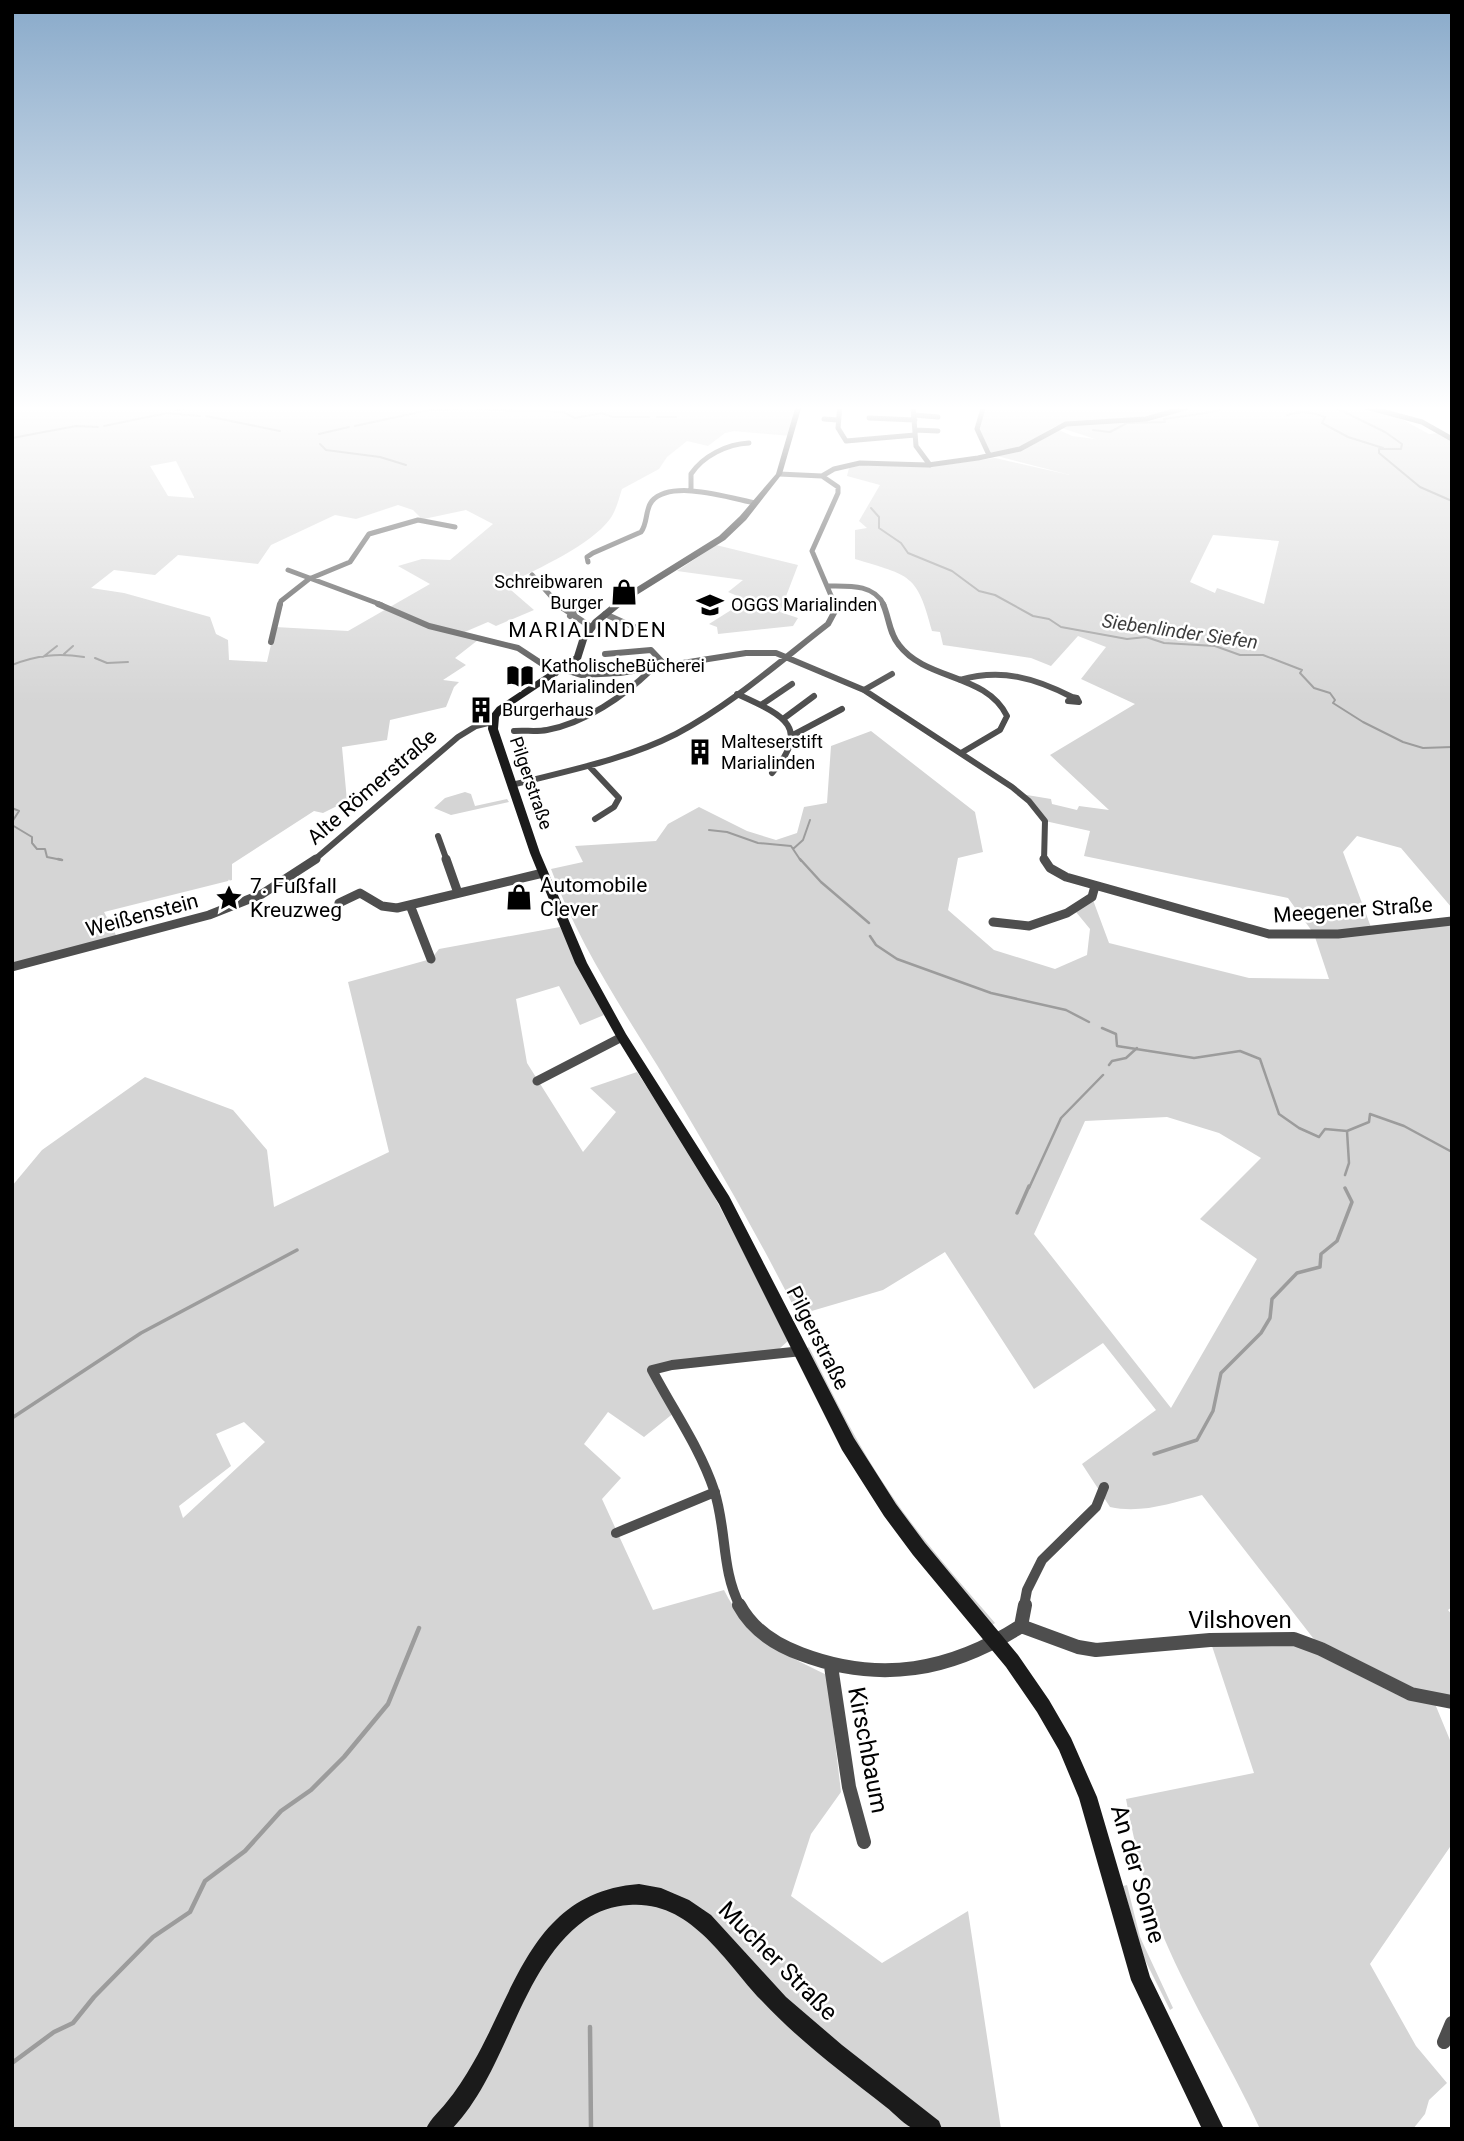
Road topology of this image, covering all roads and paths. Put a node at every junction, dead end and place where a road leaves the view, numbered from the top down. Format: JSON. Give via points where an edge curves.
{"nodes":[{"id":1,"x":649,"y":505,"type":"edge"},
{"id":2,"x":753,"y":505,"type":"edge"},
{"id":3,"x":833,"y":505,"type":"edge"},
{"id":4,"x":455,"y":527,"type":"dead end"},
{"id":5,"x":588,"y":562,"type":"dead end"},
{"id":6,"x":288,"y":569,"type":"dead end"},
{"id":7,"x":532,"y":575,"type":"dead end"},
{"id":8,"x":309,"y":579,"type":"junction"},
{"id":9,"x":828,"y":586,"type":"junction"},
{"id":10,"x":587,"y":600,"type":"dead end"},
{"id":11,"x":605,"y":614,"type":"junction"},
{"id":12,"x":570,"y":616,"type":"junction"},
{"id":13,"x":590,"y":627,"type":"junction"},
{"id":14,"x":634,"y":627,"type":"dead end"},
{"id":15,"x":271,"y":642,"type":"dead end"},
{"id":16,"x":605,"y":654,"type":"dead end"},
{"id":17,"x":786,"y":657,"type":"junction"},
{"id":18,"x":666,"y":666,"type":"junction"},
{"id":19,"x":652,"y":669,"type":"junction"},
{"id":20,"x":559,"y":671,"type":"junction"},
{"id":21,"x":892,"y":674,"type":"dead end"},
{"id":22,"x":960,"y":680,"type":"junction"},
{"id":23,"x":792,"y":684,"type":"dead end"},
{"id":24,"x":864,"y":690,"type":"junction"},
{"id":25,"x":737,"y":694,"type":"junction"},
{"id":26,"x":814,"y":696,"type":"dead end"},
{"id":27,"x":1072,"y":697,"type":"dead end"},
{"id":28,"x":761,"y":705,"type":"junction"},
{"id":29,"x":842,"y":709,"type":"dead end"},
{"id":30,"x":783,"y":719,"type":"junction"},
{"id":31,"x":492,"y":722,"type":"junction"},
{"id":32,"x":514,"y":731,"type":"dead end"},
{"id":33,"x":793,"y":735,"type":"junction"},
{"id":34,"x":961,"y":752,"type":"junction"},
{"id":35,"x":589,"y":766,"type":"junction"},
{"id":36,"x":772,"y":773,"type":"dead end"},
{"id":37,"x":512,"y":785,"type":"junction"},
{"id":38,"x":595,"y":819,"type":"dead end"},
{"id":39,"x":438,"y":836,"type":"dead end"},
{"id":40,"x":543,"y":873,"type":"junction"},
{"id":41,"x":277,"y":884,"type":"joint"},
{"id":42,"x":1094,"y":887,"type":"junction"},
{"id":43,"x":458,"y":893,"type":"junction"},
{"id":44,"x":339,"y":903,"type":"dead end"},
{"id":45,"x":410,"y":905,"type":"junction"},
{"id":46,"x":1452,"y":921,"type":"edge"},
{"id":47,"x":993,"y":922,"type":"dead end"},
{"id":48,"x":432,"y":959,"type":"dead end"},
{"id":49,"x":12,"y":967,"type":"edge"},
{"id":50,"x":622,"y":1037,"type":"junction"},
{"id":51,"x":537,"y":1081,"type":"dead end"},
{"id":52,"x":802,"y":1351,"type":"junction"},
{"id":53,"x":1104,"y":1487,"type":"dead end"},
{"id":54,"x":715,"y":1492,"type":"junction"},
{"id":55,"x":616,"y":1533,"type":"dead end"},
{"id":56,"x":1021,"y":1626,"type":"junction"},
{"id":57,"x":998,"y":1643,"type":"junction"},
{"id":58,"x":831,"y":1666,"type":"junction"},
{"id":59,"x":1452,"y":1702,"type":"edge"},
{"id":60,"x":863,"y":1842,"type":"dead end"},
{"id":61,"x":1452,"y":2023,"type":"edge"},
{"id":62,"x":1444,"y":2042,"type":"dead end"},
{"id":63,"x":437,"y":2129,"type":"edge"},
{"id":64,"x":931,"y":2129,"type":"edge"},
{"id":65,"x":1213,"y":2129,"type":"edge"}],
"edges":[{"from":1,"to":5,"type":"street","via":[[641,532],[598,549],[587,557]]},
{"from":2,"to":11,"type":"main road","name":"Pilgerstraße","via":[[722,538]]},
{"from":3,"to":9,"type":"street","via":[[812,551]]},
{"from":4,"to":8,"type":"street","via":[[418,520],[373,533],[366,536],[350,562]]},
{"from":6,"to":8,"type":"street"},
{"from":7,"to":12,"type":"street"},
{"from":8,"to":15,"type":"street","via":[[281,601]]},
{"from":8,"to":20,"type":"street","via":[[429,626],[524,651]]},
{"from":9,"to":17,"type":"street","via":[[835,606],[832,619]]},
{"from":9,"to":22,"type":"street","via":[[847,585],[878,593],[898,646],[918,661]]},
{"from":10,"to":12,"type":"street"},
{"from":11,"to":13,"type":"main road","name":"Pilgerstraße"},
{"from":11,"to":14,"type":"street"},
{"from":12,"to":13,"type":"street"},
{"from":13,"to":20,"type":"main road","name":"Pilgerstraße","via":[[578,657]]},
{"from":16,"to":18,"type":"street","via":[[646,650]]},
{"from":17,"to":18,"type":"street","name":"Meegener Straße","via":[[762,651]]},
{"from":17,"to":24,"type":"street","name":"Meegener Straße"},
{"from":17,"to":25,"type":"street"},
{"from":18,"to":19,"type":"street","name":"Meegener Straße"},
{"from":19,"to":20,"type":"street","name":"Meegener Straße","via":[[581,675]]},
{"from":19,"to":32,"type":"street","via":[[569,723],[546,730]]},
{"from":20,"to":31,"type":"main road","name":"Pilgerstraße","via":[[504,706]]},
{"from":21,"to":24,"type":"street"},
{"from":22,"to":27,"type":"street","via":[[985,674],[1021,676],[1055,686]]},
{"from":22,"to":34,"type":"street","via":[[995,697],[1007,716],[1000,730]]},
{"from":23,"to":28,"type":"street"},
{"from":24,"to":34,"type":"street","name":"Meegener Straße"},
{"from":25,"to":28,"type":"street"},
{"from":25,"to":35,"type":"street","via":[[675,734]]},
{"from":26,"to":30,"type":"street"},
{"from":28,"to":30,"type":"street"},
{"from":29,"to":33,"type":"street"},
{"from":30,"to":33,"type":"street"},
{"from":31,"to":37,"type":"main road","name":"Pilgerstraße"},
{"from":31,"to":41,"type":"street","name":"Alte Römerstraße","via":[[458,737],[334,845]]},
{"from":33,"to":36,"type":"street","via":[[791,752]]},
{"from":34,"to":42,"type":"street","name":"Meegener Straße","via":[[1021,794],[1042,815],[1047,825],[1042,853],[1046,864],[1060,875]]},
{"from":35,"to":37,"type":"street"},
{"from":35,"to":38,"type":"street","via":[[619,798]]},
{"from":37,"to":40,"type":"main road","name":"Pilgerstraße"},
{"from":39,"to":43,"type":"street"},
{"from":40,"to":43,"type":"street"},
{"from":40,"to":50,"type":"main road","name":"Pilgerstraße","via":[[581,964]]},
{"from":41,"to":49,"type":"street","name":"Weißenstein","via":[[222,911]]},
{"from":42,"to":46,"type":"street","name":"Meegener Straße","via":[[1269,934],[1384,930]]},
{"from":42,"to":47,"type":"street","via":[[1093,897],[1057,917],[1020,927]]},
{"from":43,"to":45,"type":"street"},
{"from":44,"to":45,"type":"street","via":[[360,893],[389,908]]},
{"from":45,"to":48,"type":"street"},
{"from":50,"to":51,"type":"street"},
{"from":50,"to":52,"type":"main road","name":"Pilgerstraße","via":[[724,1200]]},
{"from":52,"to":54,"type":"street","name":"Kirschbaum","via":[[652,1370]]},
{"from":52,"to":57,"type":"main road","name":"Pilgerstraße","via":[[848,1444],[890,1510]]},
{"from":53,"to":56,"type":"street","via":[[1096,1507],[1034,1573]]},
{"from":54,"to":55,"type":"street"},
{"from":54,"to":58,"type":"street","name":"Kirschbaum","via":[[728,1579],[743,1612],[786,1648]]},
{"from":56,"to":57,"type":"street"},
{"from":56,"to":59,"type":"street","name":"Vilshoven","via":[[1096,1650],[1210,1640],[1294,1639],[1411,1694]]},
{"from":57,"to":58,"type":"street","name":"Kirschbaum","via":[[956,1660],[910,1670]]},
{"from":57,"to":65,"type":"main road","name":"An der Sonne","via":[[1055,1726],[1088,1797],[1141,1980]]},
{"from":58,"to":60,"type":"street","name":"Kirschbaum","via":[[849,1787]]},
{"from":61,"to":62,"type":"street"},
{"from":63,"to":64,"type":"main road","name":"Mucher Straße","via":[[480,2072],[542,1949],[574,1914],[607,1897],[628,1893],[658,1897],[688,1910],[785,2009]]}]}
